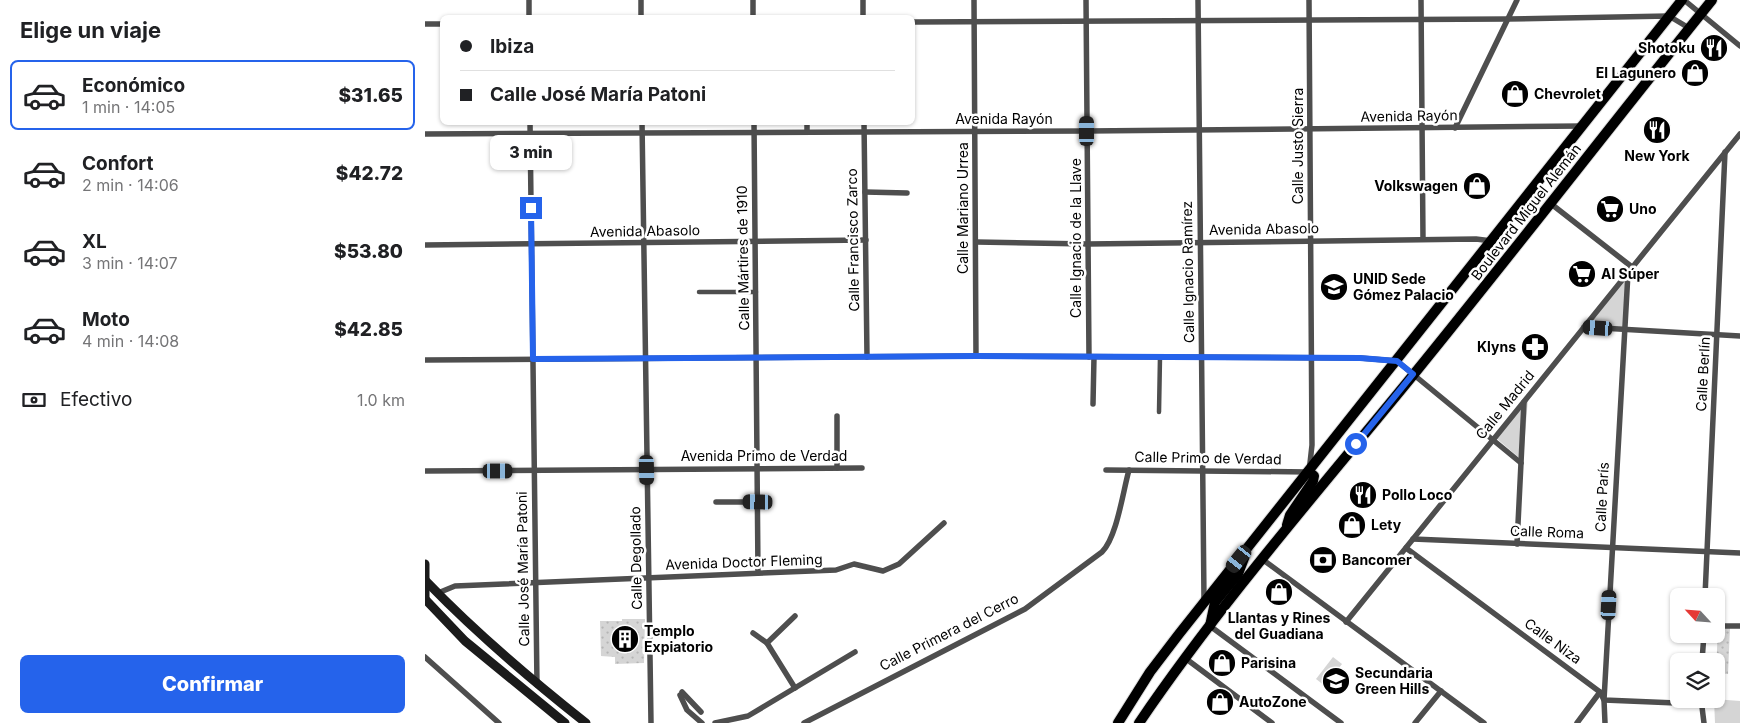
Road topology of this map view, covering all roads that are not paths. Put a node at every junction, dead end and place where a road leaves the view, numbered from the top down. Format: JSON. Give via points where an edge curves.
{"nodes":[{"id":1,"x":529,"y":0,"type":"edge"},
{"id":2,"x":641,"y":0,"type":"edge"},
{"id":3,"x":753,"y":0,"type":"edge"},
{"id":4,"x":863,"y":0,"type":"edge"},
{"id":5,"x":974,"y":0,"type":"edge"},
{"id":6,"x":1086,"y":0,"type":"edge"},
{"id":7,"x":1198,"y":0,"type":"edge"},
{"id":8,"x":1309,"y":0,"type":"edge"},
{"id":9,"x":1421,"y":0,"type":"edge"},
{"id":10,"x":1517,"y":0,"type":"edge"},
{"id":11,"x":1683,"y":0,"type":"edge"},
{"id":12,"x":1711,"y":0,"type":"edge"},
{"id":13,"x":1701,"y":14,"type":"junction"},
{"id":14,"x":529,"y":15,"type":"edge"},
{"id":15,"x":641,"y":15,"type":"edge"},
{"id":16,"x":753,"y":15,"type":"edge"},
{"id":17,"x":863,"y":15,"type":"edge"},
{"id":18,"x":1669,"y":16,"type":"junction"},
{"id":19,"x":1508,"y":19,"type":"junction"},
{"id":20,"x":1310,"y":20,"type":"junction"},
{"id":21,"x":1421,"y":20,"type":"junction"},
{"id":22,"x":1086,"y":21,"type":"junction"},
{"id":23,"x":1199,"y":21,"type":"junction"},
{"id":24,"x":915,"y":22,"type":"edge"},
{"id":25,"x":975,"y":22,"type":"junction"},
{"id":26,"x":425,"y":24,"type":"edge"},
{"id":27,"x":440,"y":24,"type":"edge"},
{"id":28,"x":1689,"y":28,"type":"junction"},
{"id":29,"x":1740,"y":46,"type":"edge"},
{"id":30,"x":530,"y":125,"type":"edge"},
{"id":31,"x":642,"y":125,"type":"edge"},
{"id":32,"x":754,"y":125,"type":"edge"},
{"id":33,"x":807,"y":125,"type":"edge"},
{"id":34,"x":864,"y":125,"type":"edge"},
{"id":35,"x":1583,"y":126,"type":"junction"},
{"id":36,"x":1422,"y":128,"type":"junction"},
{"id":37,"x":1455,"y":128,"type":"junction"},
{"id":38,"x":1310,"y":129,"type":"junction"},
{"id":39,"x":1199,"y":130,"type":"junction"},
{"id":40,"x":1087,"y":131,"type":"junction"},
{"id":41,"x":754,"y":132,"type":"junction"},
{"id":42,"x":807,"y":132,"type":"junction"},
{"id":43,"x":865,"y":132,"type":"junction"},
{"id":44,"x":975,"y":132,"type":"junction"},
{"id":45,"x":531,"y":133,"type":"junction"},
{"id":46,"x":642,"y":133,"type":"junction"},
{"id":47,"x":425,"y":134,"type":"edge"},
{"id":48,"x":1740,"y":134,"type":"edge"},
{"id":49,"x":1725,"y":152,"type":"junction"},
{"id":50,"x":865,"y":192,"type":"junction"},
{"id":51,"x":907,"y":193,"type":"dead end"},
{"id":52,"x":1550,"y":203,"type":"junction"},
{"id":53,"x":755,"y":240,"type":"junction"},
{"id":54,"x":866,"y":240,"type":"junction"},
{"id":55,"x":1423,"y":240,"type":"junction"},
{"id":56,"x":1311,"y":241,"type":"junction"},
{"id":57,"x":1492,"y":241,"type":"junction"},
{"id":58,"x":976,"y":242,"type":"junction"},
{"id":59,"x":1201,"y":242,"type":"junction"},
{"id":60,"x":643,"y":244,"type":"junction"},
{"id":61,"x":1088,"y":244,"type":"junction"},
{"id":62,"x":425,"y":245,"type":"edge"},
{"id":63,"x":532,"y":245,"type":"junction"},
{"id":64,"x":1632,"y":267,"type":"junction"},
{"id":65,"x":1628,"y":273,"type":"junction"},
{"id":66,"x":699,"y":292,"type":"dead end"},
{"id":67,"x":756,"y":292,"type":"junction"},
{"id":68,"x":1584,"y":327,"type":"junction"},
{"id":69,"x":1625,"y":330,"type":"junction"},
{"id":70,"x":1717,"y":335,"type":"junction"},
{"id":71,"x":1740,"y":336,"type":"edge"},
{"id":72,"x":977,"y":356,"type":"junction"},
{"id":73,"x":867,"y":357,"type":"junction"},
{"id":74,"x":1092,"y":357,"type":"junction"},
{"id":75,"x":1160,"y":357,"type":"junction"},
{"id":76,"x":1202,"y":357,"type":"junction"},
{"id":77,"x":645,"y":358,"type":"junction"},
{"id":78,"x":756,"y":358,"type":"junction"},
{"id":79,"x":1312,"y":358,"type":"junction"},
{"id":80,"x":533,"y":359,"type":"junction"},
{"id":81,"x":425,"y":360,"type":"edge"},
{"id":82,"x":1397,"y":361,"type":"junction"},
{"id":83,"x":1413,"y":374,"type":"junction"},
{"id":84,"x":1524,"y":402,"type":"junction"},
{"id":85,"x":1093,"y":404,"type":"dead end"},
{"id":86,"x":1159,"y":412,"type":"dead end"},
{"id":87,"x":837,"y":416,"type":"dead end"},
{"id":88,"x":1493,"y":440,"type":"junction"},
{"id":89,"x":1521,"y":463,"type":"junction"},
{"id":90,"x":837,"y":468,"type":"junction"},
{"id":91,"x":862,"y":468,"type":"dead end"},
{"id":92,"x":757,"y":469,"type":"junction"},
{"id":93,"x":535,"y":470,"type":"junction"},
{"id":94,"x":647,"y":470,"type":"junction"},
{"id":95,"x":1106,"y":470,"type":"dead end"},
{"id":96,"x":1129,"y":470,"type":"junction"},
{"id":97,"x":425,"y":471,"type":"edge"},
{"id":98,"x":1203,"y":471,"type":"junction"},
{"id":99,"x":1309,"y":472,"type":"junction"},
{"id":100,"x":717,"y":502,"type":"dead end"},
{"id":101,"x":758,"y":502,"type":"junction"},
{"id":102,"x":944,"y":523,"type":"dead end"},
{"id":103,"x":1287,"y":528,"type":"junction"},
{"id":104,"x":1413,"y":539,"type":"junction"},
{"id":105,"x":1517,"y":544,"type":"junction"},
{"id":106,"x":1406,"y":548,"type":"junction"},
{"id":107,"x":1612,"y":548,"type":"junction"},
{"id":108,"x":1246,"y":550,"type":"junction"},
{"id":109,"x":1707,"y":552,"type":"junction"},
{"id":110,"x":1740,"y":553,"type":"edge"},
{"id":111,"x":1262,"y":559,"type":"junction"},
{"id":112,"x":425,"y":564,"type":"edge"},
{"id":113,"x":758,"y":574,"type":"junction"},
{"id":114,"x":649,"y":578,"type":"junction"},
{"id":115,"x":425,"y":580,"type":"edge"},
{"id":116,"x":536,"y":583,"type":"junction"},
{"id":117,"x":1705,"y":588,"type":"edge"},
{"id":118,"x":437,"y":593,"type":"junction"},
{"id":119,"x":426,"y":602,"type":"edge"},
{"id":120,"x":1204,"y":603,"type":"junction"},
{"id":121,"x":795,"y":616,"type":"dead end"},
{"id":122,"x":1346,"y":622,"type":"junction"},
{"id":123,"x":1210,"y":626,"type":"junction"},
{"id":124,"x":1725,"y":626,"type":"edge"},
{"id":125,"x":1740,"y":626,"type":"edge"},
{"id":126,"x":753,"y":634,"type":"dead end"},
{"id":127,"x":767,"y":643,"type":"junction"},
{"id":128,"x":855,"y":652,"type":"dead end"},
{"id":129,"x":425,"y":657,"type":"edge"},
{"id":130,"x":1185,"y":658,"type":"junction"},
{"id":131,"x":537,"y":684,"type":"junction"},
{"id":132,"x":795,"y":688,"type":"junction"},
{"id":133,"x":1441,"y":691,"type":"junction"},
{"id":134,"x":1600,"y":692,"type":"junction"},
{"id":135,"x":1604,"y":700,"type":"junction"},
{"id":136,"x":1670,"y":701,"type":"edge"},
{"id":137,"x":1702,"y":708,"type":"edge"},
{"id":138,"x":701,"y":712,"type":"dead end"},
{"id":139,"x":499,"y":723,"type":"edge"},
{"id":140,"x":565,"y":723,"type":"edge"},
{"id":141,"x":586,"y":723,"type":"edge"},
{"id":142,"x":651,"y":723,"type":"edge"},
{"id":143,"x":702,"y":723,"type":"edge"},
{"id":144,"x":715,"y":723,"type":"edge"},
{"id":145,"x":804,"y":723,"type":"edge"},
{"id":146,"x":1118,"y":723,"type":"edge"},
{"id":147,"x":1139,"y":723,"type":"edge"},
{"id":148,"x":1271,"y":723,"type":"edge"},
{"id":149,"x":1341,"y":723,"type":"edge"},
{"id":150,"x":1415,"y":723,"type":"edge"},
{"id":151,"x":1484,"y":723,"type":"edge"},
{"id":152,"x":1577,"y":723,"type":"edge"},
{"id":153,"x":1605,"y":723,"type":"edge"},
{"id":154,"x":1704,"y":723,"type":"edge"}],
"edges":[{"from":1,"to":14,"type":"street"},
{"from":2,"to":15,"type":"street"},
{"from":3,"to":16,"type":"street"},
{"from":4,"to":17,"type":"street"},
{"from":5,"to":25,"type":"street","name":"Calle Mariano Urrea"},
{"from":6,"to":22,"type":"street","name":"Calle Ignacio de la Llave"},
{"from":7,"to":23,"type":"street","name":"Calle Ignacio Ramírez"},
{"from":8,"to":20,"type":"street","name":"Calle Justo Sierra"},
{"from":9,"to":21,"type":"street"},
{"from":10,"to":19,"type":"street"},
{"from":11,"to":13,"type":"street"},
{"from":11,"to":18,"type":"highway","name":"Boulevard Miguel Alemán"},
{"from":12,"to":13,"type":"highway","name":"Boulevard Miguel Alemán"},
{"from":13,"to":28,"type":"highway","name":"Boulevard Miguel Alemán"},
{"from":13,"to":29,"type":"street"},
{"from":18,"to":19,"type":"street"},
{"from":18,"to":28,"type":"street"},
{"from":18,"to":35,"type":"highway","name":"Boulevard Miguel Alemán"},
{"from":19,"to":21,"type":"street"},
{"from":19,"to":37,"type":"street"},
{"from":20,"to":21,"type":"street"},
{"from":20,"to":23,"type":"street"},
{"from":20,"to":38,"type":"street","name":"Calle Justo Sierra"},
{"from":21,"to":36,"type":"street"},
{"from":22,"to":23,"type":"street"},
{"from":22,"to":25,"type":"street"},
{"from":22,"to":40,"type":"street","name":"Calle Ignacio de la Llave"},
{"from":23,"to":39,"type":"street","name":"Calle Ignacio Ramírez"},
{"from":24,"to":25,"type":"street"},
{"from":25,"to":44,"type":"street","name":"Calle Mariano Urrea"},
{"from":26,"to":27,"type":"street"},
{"from":28,"to":52,"type":"highway","name":"Boulevard Miguel Alemán"},
{"from":30,"to":45,"type":"street","name":"Calle José María Patoni"},
{"from":31,"to":46,"type":"street","name":"Calle Degollado"},
{"from":32,"to":41,"type":"street","name":"Calle Mártires de 1910"},
{"from":33,"to":42,"type":"street"},
{"from":34,"to":43,"type":"street","name":"Calle Francisco Zarco"},
{"from":35,"to":37,"type":"street","name":"Avenida Rayón"},
{"from":35,"to":57,"type":"highway","name":"Boulevard Miguel Alemán"},
{"from":36,"to":37,"type":"street","name":"Avenida Rayón"},
{"from":36,"to":38,"type":"street","name":"Avenida Rayón"},
{"from":36,"to":55,"type":"street"},
{"from":38,"to":39,"type":"street","name":"Avenida Rayón"},
{"from":38,"to":56,"type":"street","name":"Calle Justo Sierra"},
{"from":39,"to":40,"type":"street","name":"Avenida Rayón"},
{"from":39,"to":59,"type":"street","name":"Calle Ignacio Ramírez"},
{"from":40,"to":44,"type":"street","name":"Avenida Rayón"},
{"from":40,"to":61,"type":"street","name":"Calle Ignacio de la Llave"},
{"from":41,"to":42,"type":"street","name":"Avenida Rayón"},
{"from":41,"to":46,"type":"street","name":"Avenida Rayón"},
{"from":41,"to":53,"type":"street","name":"Calle Mártires de 1910"},
{"from":42,"to":43,"type":"street","name":"Avenida Rayón"},
{"from":43,"to":44,"type":"street","name":"Avenida Rayón"},
{"from":43,"to":50,"type":"street","name":"Calle Francisco Zarco"},
{"from":44,"to":58,"type":"street","name":"Calle Mariano Urrea"},
{"from":45,"to":46,"type":"street","name":"Avenida Rayón"},
{"from":45,"to":47,"type":"street","name":"Avenida Rayón"},
{"from":45,"to":63,"type":"street","name":"Calle José María Patoni"},
{"from":46,"to":60,"type":"street","name":"Calle Degollado"},
{"from":48,"to":49,"type":"street","name":"Calle Madrid"},
{"from":49,"to":64,"type":"street","name":"Calle Madrid"},
{"from":49,"to":70,"type":"street","name":"Calle Berlín"},
{"from":50,"to":51,"type":"street"},
{"from":50,"to":54,"type":"street","name":"Calle Francisco Zarco"},
{"from":52,"to":64,"type":"street"},
{"from":52,"to":83,"type":"highway","name":"Boulevard Miguel Alemán"},
{"from":53,"to":54,"type":"street","name":"Avenida Abasolo"},
{"from":53,"to":60,"type":"street","name":"Avenida Abasolo"},
{"from":53,"to":67,"type":"street","name":"Calle Mártires de 1910"},
{"from":54,"to":73,"type":"street","name":"Calle Francisco Zarco"},
{"from":55,"to":56,"type":"street","name":"Avenida Abasolo"},
{"from":55,"to":57,"type":"street","name":"Avenida Abasolo"},
{"from":56,"to":59,"type":"street","name":"Avenida Abasolo"},
{"from":56,"to":79,"type":"street","name":"Calle Justo Sierra"},
{"from":57,"to":82,"type":"highway","name":"Boulevard Miguel Alemán"},
{"from":58,"to":61,"type":"street","name":"Avenida Abasolo"},
{"from":58,"to":72,"type":"street","name":"Calle Mariano Urrea"},
{"from":59,"to":61,"type":"street","name":"Avenida Abasolo"},
{"from":59,"to":76,"type":"street","name":"Calle Ignacio Ramírez"},
{"from":60,"to":63,"type":"street","name":"Avenida Abasolo"},
{"from":60,"to":77,"type":"street","name":"Calle Degollado"},
{"from":61,"to":74,"type":"street","name":"Calle Ignacio de la Llave"},
{"from":62,"to":63,"type":"street","name":"Avenida Abasolo"},
{"from":63,"to":80,"type":"street","name":"Calle José María Patoni"},
{"from":64,"to":65,"type":"street","name":"Calle Madrid"},
{"from":65,"to":68,"type":"street","name":"Calle Madrid"},
{"from":65,"to":69,"type":"street","name":"Calle París"},
{"from":66,"to":67,"type":"street"},
{"from":67,"to":78,"type":"street","name":"Calle Mártires de 1910"},
{"from":68,"to":69,"type":"street"},
{"from":68,"to":84,"type":"street","name":"Calle Madrid"},
{"from":69,"to":70,"type":"street"},
{"from":69,"to":107,"type":"street","name":"Calle París"},
{"from":70,"to":71,"type":"street"},
{"from":70,"to":109,"type":"street","name":"Calle Berlín"},
{"from":72,"to":73,"type":"street"},
{"from":72,"to":74,"type":"street"},
{"from":73,"to":78,"type":"street"},
{"from":74,"to":75,"type":"street"},
{"from":74,"to":85,"type":"street","name":"Calle Ignacio de la Llave"},
{"from":75,"to":76,"type":"street"},
{"from":75,"to":86,"type":"street"},
{"from":76,"to":79,"type":"street"},
{"from":76,"to":98,"type":"street","name":"Calle Ignacio Ramírez"},
{"from":77,"to":78,"type":"street"},
{"from":77,"to":80,"type":"street"},
{"from":77,"to":94,"type":"street","name":"Calle Degollado"},
{"from":78,"to":92,"type":"street","name":"Calle Mártires de 1910"},
{"from":79,"to":82,"type":"street"},
{"from":79,"to":99,"type":"street","name":"Calle Justo Sierra"},
{"from":80,"to":81,"type":"street"},
{"from":80,"to":93,"type":"street","name":"Calle José María Patoni"},
{"from":82,"to":83,"type":"street"},
{"from":82,"to":99,"type":"highway","name":"Boulevard Miguel Alemán"},
{"from":83,"to":88,"type":"street"},
{"from":83,"to":103,"type":"highway","name":"Boulevard Miguel Alemán"},
{"from":84,"to":88,"type":"street","name":"Calle Madrid"},
{"from":84,"to":89,"type":"street"},
{"from":87,"to":90,"type":"street"},
{"from":88,"to":89,"type":"street"},
{"from":88,"to":104,"type":"street","name":"Calle Madrid"},
{"from":89,"to":105,"type":"street"},
{"from":90,"to":91,"type":"street","name":"Avenida Primo de Verdad"},
{"from":90,"to":92,"type":"street","name":"Avenida Primo de Verdad"},
{"from":92,"to":94,"type":"street","name":"Avenida Primo de Verdad"},
{"from":92,"to":101,"type":"street","name":"Calle Mártires de 1910"},
{"from":93,"to":94,"type":"street","name":"Avenida Primo de Verdad"},
{"from":93,"to":97,"type":"street","name":"Avenida Primo de Verdad"},
{"from":93,"to":116,"type":"street","name":"Calle José María Patoni"},
{"from":94,"to":114,"type":"street","name":"Calle Degollado"},
{"from":95,"to":96,"type":"street","name":"Calle Primo de Verdad"},
{"from":96,"to":98,"type":"street","name":"Calle Primo de Verdad"},
{"from":96,"to":145,"type":"street","name":"Calle Primera del Cerro","via":[[1111,535],[1102,552],[1025,609]]},
{"from":98,"to":99,"type":"street","name":"Calle Primo de Verdad"},
{"from":98,"to":120,"type":"street","name":"Calle Ignacio Ramírez"},
{"from":99,"to":103,"type":"highway","via":[[1314,476],[1313,481],[1290,515]]},
{"from":99,"to":108,"type":"highway","name":"Boulevard Miguel Alemán"},
{"from":100,"to":101,"type":"street"},
{"from":101,"to":113,"type":"street","name":"Calle Mártires de 1910"},
{"from":102,"to":113,"type":"street","name":"Avenida Doctor Fleming","via":[[899,564],[883,571],[863,565],[836,570]]},
{"from":103,"to":111,"type":"highway","name":"Boulevard Miguel Alemán"},
{"from":104,"to":105,"type":"street","name":"Calle Roma"},
{"from":104,"to":106,"type":"street","name":"Calle Madrid"},
{"from":105,"to":107,"type":"street","name":"Calle Roma"},
{"from":106,"to":122,"type":"street","name":"Calle Madrid"},
{"from":106,"to":134,"type":"street","name":"Calle Niza"},
{"from":107,"to":109,"type":"street","name":"Calle Roma"},
{"from":107,"to":135,"type":"street","name":"Calle París"},
{"from":108,"to":120,"type":"highway","name":"Boulevard Miguel Alemán"},
{"from":108,"to":123,"type":"highway","via":[[1238,574],[1215,602]]},
{"from":109,"to":110,"type":"street","name":"Calle Roma"},
{"from":109,"to":117,"type":"street","name":"Calle Berlín"},
{"from":111,"to":122,"type":"street"},
{"from":111,"to":123,"type":"highway","name":"Boulevard Miguel Alemán"},
{"from":112,"to":115,"type":"main road"},
{"from":113,"to":114,"type":"street","name":"Avenida Doctor Fleming"},
{"from":114,"to":116,"type":"street","name":"Avenida Doctor Fleming"},
{"from":114,"to":142,"type":"street","name":"Calle Degollado"},
{"from":115,"to":118,"type":"main road"},
{"from":115,"to":119,"type":"main road"},
{"from":116,"to":118,"type":"street","name":"Avenida Doctor Fleming","via":[[455,586]]},
{"from":116,"to":131,"type":"street","name":"Calle José María Patoni"},
{"from":118,"to":119,"type":"main road"},
{"from":118,"to":131,"type":"main road"},
{"from":119,"to":140,"type":"main road","via":[[465,641]]},
{"from":120,"to":146,"type":"highway","name":"Boulevard Miguel Alemán","via":[[1151,672]]},
{"from":121,"to":127,"type":"street"},
{"from":122,"to":133,"type":"street"},
{"from":123,"to":130,"type":"highway","name":"Boulevard Miguel Alemán"},
{"from":123,"to":149,"type":"street"},
{"from":124,"to":125,"type":"street"},
{"from":126,"to":127,"type":"street"},
{"from":127,"to":132,"type":"street"},
{"from":128,"to":132,"type":"street"},
{"from":129,"to":139,"type":"street"},
{"from":130,"to":147,"type":"highway","name":"Boulevard Miguel Alemán"},
{"from":130,"to":148,"type":"street"},
{"from":131,"to":141,"type":"main road"},
{"from":132,"to":144,"type":"street","via":[[748,716]]},
{"from":133,"to":150,"type":"street"},
{"from":133,"to":151,"type":"street"},
{"from":134,"to":135,"type":"street","name":"Calle Niza"},
{"from":134,"to":152,"type":"street"},
{"from":135,"to":136,"type":"street"},
{"from":135,"to":153,"type":"street","name":"Calle París"},
{"from":137,"to":154,"type":"street"},
{"from":138,"to":143,"type":"street","via":[[681,694],[687,710]]}]}
